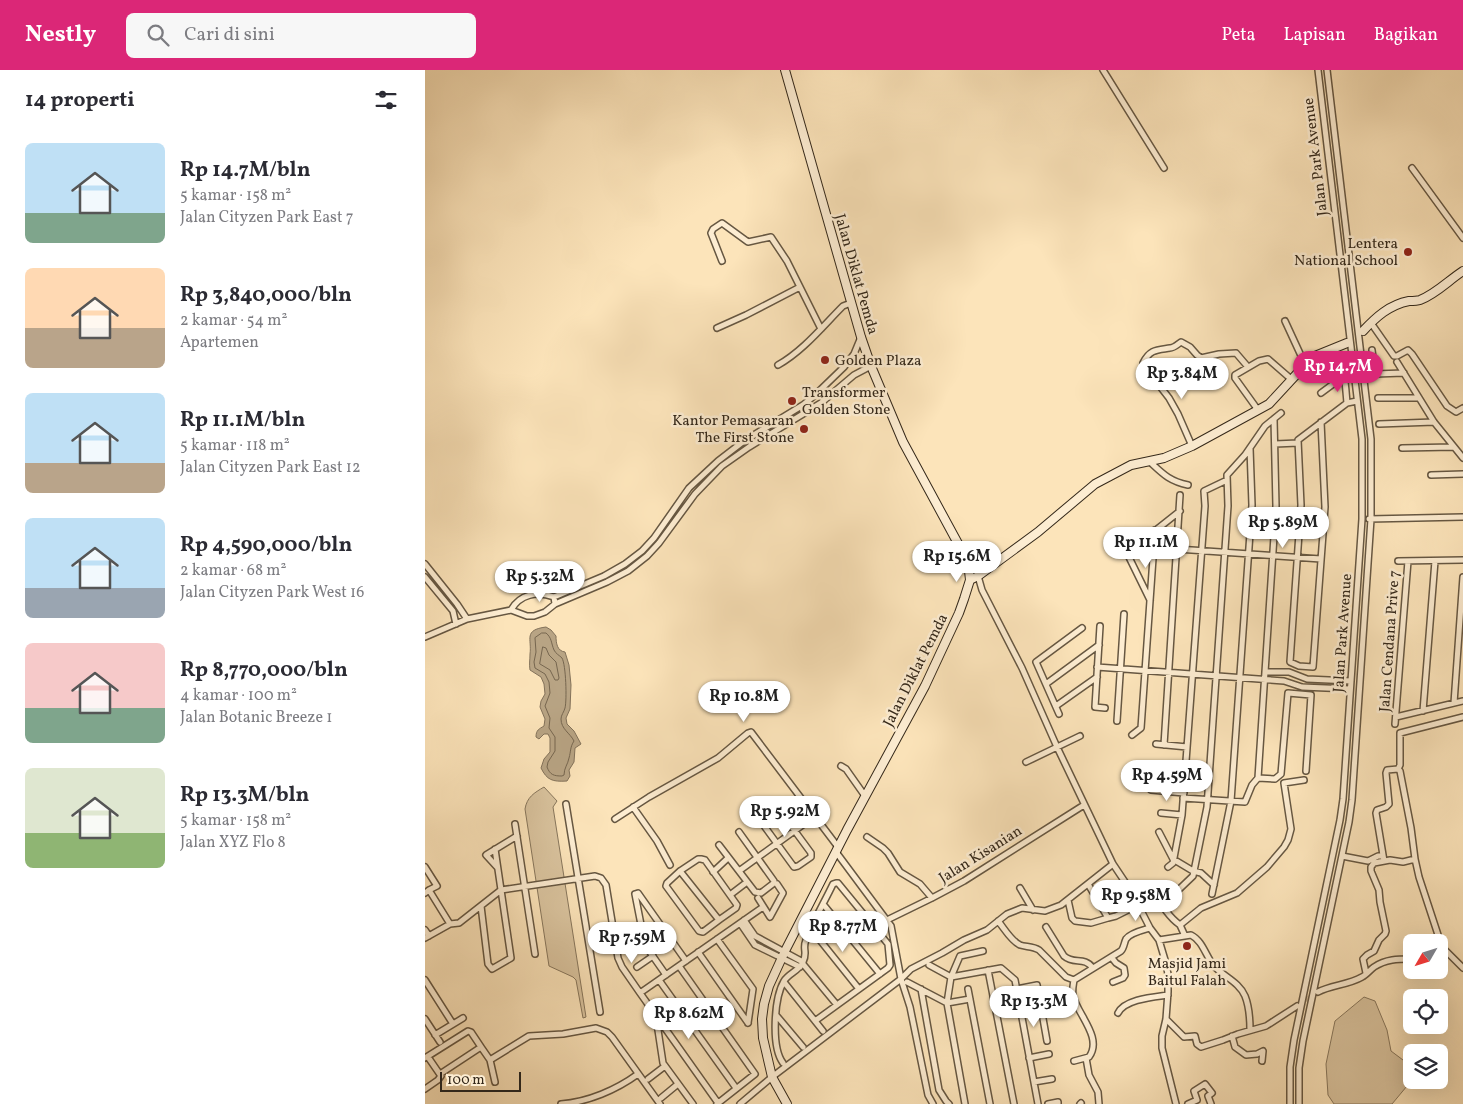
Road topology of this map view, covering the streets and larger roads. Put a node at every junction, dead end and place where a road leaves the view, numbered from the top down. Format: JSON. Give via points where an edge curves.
{"nodes":[{"id":1,"x":785,"y":70,"type":"edge"},
{"id":2,"x":1103,"y":70,"type":"edge"},
{"id":3,"x":1318,"y":70,"type":"edge"},
{"id":4,"x":1327,"y":70,"type":"edge"},
{"id":5,"x":1164,"y":168,"type":"dead end"},
{"id":6,"x":1412,"y":168,"type":"dead end"},
{"id":7,"x":1463,"y":238,"type":"edge"},
{"id":8,"x":722,"y":261,"type":"dead end"},
{"id":9,"x":1463,"y":271,"type":"edge"},
{"id":10,"x":800,"y":287,"type":"junction"},
{"id":11,"x":851,"y":303,"type":"junction"},
{"id":12,"x":1285,"y":321,"type":"dead end"},
{"id":13,"x":1371,"y":323,"type":"junction"},
{"id":14,"x":717,"y":328,"type":"dead end"},
{"id":15,"x":821,"y":329,"type":"junction"},
{"id":16,"x":1363,"y":331,"type":"dead end"},
{"id":17,"x":861,"y":337,"type":"junction"},
{"id":18,"x":1347,"y":344,"type":"dead end"},
{"id":19,"x":1372,"y":350,"type":"dead end"},
{"id":20,"x":1397,"y":362,"type":"dead end"},
{"id":21,"x":777,"y":365,"type":"dead end"},
{"id":22,"x":871,"y":366,"type":"junction"},
{"id":23,"x":1248,"y":367,"type":"junction"},
{"id":24,"x":1306,"y":367,"type":"junction"},
{"id":25,"x":1404,"y":374,"type":"junction"},
{"id":26,"x":1344,"y":376,"type":"junction"},
{"id":27,"x":1291,"y":379,"type":"junction"},
{"id":28,"x":1321,"y":393,"type":"dead end"},
{"id":29,"x":1378,"y":398,"type":"dead end"},
{"id":30,"x":1419,"y":398,"type":"junction"},
{"id":31,"x":1357,"y":401,"type":"junction"},
{"id":32,"x":1347,"y":403,"type":"junction"},
{"id":33,"x":1463,"y":408,"type":"edge"},
{"id":34,"x":1258,"y":410,"type":"junction"},
{"id":35,"x":1281,"y":414,"type":"dead end"},
{"id":36,"x":1274,"y":419,"type":"junction"},
{"id":37,"x":1321,"y":422,"type":"junction"},
{"id":38,"x":1434,"y":422,"type":"junction"},
{"id":39,"x":1379,"y":424,"type":"dead end"},
{"id":40,"x":1362,"y":439,"type":"junction"},
{"id":41,"x":1371,"y":439,"type":"junction"},
{"id":42,"x":1275,"y":444,"type":"junction"},
{"id":43,"x":1298,"y":444,"type":"junction"},
{"id":44,"x":1193,"y":446,"type":"junction"},
{"id":45,"x":1453,"y":447,"type":"junction"},
{"id":46,"x":1250,"y":448,"type":"junction"},
{"id":47,"x":1402,"y":448,"type":"dead end"},
{"id":48,"x":1463,"y":458,"type":"edge"},
{"id":49,"x":1149,"y":461,"type":"junction"},
{"id":50,"x":1463,"y":474,"type":"edge"},
{"id":51,"x":1431,"y":475,"type":"dead end"},
{"id":52,"x":1227,"y":480,"type":"junction"},
{"id":53,"x":1188,"y":484,"type":"dead end"},
{"id":54,"x":1180,"y":495,"type":"dead end"},
{"id":55,"x":1180,"y":511,"type":"junction"},
{"id":56,"x":1463,"y":517,"type":"edge"},
{"id":57,"x":1371,"y":518,"type":"junction"},
{"id":58,"x":1362,"y":519,"type":"junction"},
{"id":59,"x":1155,"y":530,"type":"junction"},
{"id":60,"x":1123,"y":545,"type":"dead end"},
{"id":61,"x":1177,"y":549,"type":"junction"},
{"id":62,"x":1201,"y":550,"type":"junction"},
{"id":63,"x":1225,"y":552,"type":"junction"},
{"id":64,"x":1127,"y":553,"type":"junction"},
{"id":65,"x":1249,"y":554,"type":"junction"},
{"id":66,"x":1273,"y":556,"type":"junction"},
{"id":67,"x":1297,"y":557,"type":"junction"},
{"id":68,"x":1321,"y":559,"type":"junction"},
{"id":69,"x":1463,"y":560,"type":"edge"},
{"id":70,"x":1398,"y":561,"type":"dead end"},
{"id":71,"x":1408,"y":561,"type":"junction"},
{"id":72,"x":1435,"y":561,"type":"junction"},
{"id":73,"x":425,"y":564,"type":"edge"},
{"id":74,"x":425,"y":577,"type":"edge"},
{"id":75,"x":1463,"y":577,"type":"edge"},
{"id":76,"x":974,"y":578,"type":"junction"},
{"id":77,"x":554,"y":597,"type":"junction"},
{"id":78,"x":1150,"y":600,"type":"junction"},
{"id":79,"x":457,"y":604,"type":"junction"},
{"id":80,"x":555,"y":604,"type":"junction"},
{"id":81,"x":451,"y":609,"type":"junction"},
{"id":82,"x":511,"y":610,"type":"junction"},
{"id":83,"x":1125,"y":614,"type":"dead end"},
{"id":84,"x":467,"y":619,"type":"junction"},
{"id":85,"x":457,"y":624,"type":"junction"},
{"id":86,"x":1100,"y":626,"type":"dead end"},
{"id":87,"x":1082,"y":628,"type":"dead end"},
{"id":88,"x":425,"y":637,"type":"edge"},
{"id":89,"x":1099,"y":645,"type":"junction"},
{"id":90,"x":1097,"y":667,"type":"junction"},
{"id":91,"x":1121,"y":669,"type":"junction"},
{"id":92,"x":1145,"y":671,"type":"junction"},
{"id":93,"x":1169,"y":672,"type":"junction"},
{"id":94,"x":1265,"y":672,"type":"junction"},
{"id":95,"x":1192,"y":674,"type":"junction"},
{"id":96,"x":1216,"y":676,"type":"junction"},
{"id":97,"x":1097,"y":678,"type":"junction"},
{"id":98,"x":1240,"y":678,"type":"junction"},
{"id":99,"x":1264,"y":679,"type":"junction"},
{"id":100,"x":1351,"y":681,"type":"junction"},
{"id":101,"x":1046,"y":684,"type":"junction"},
{"id":102,"x":1350,"y":689,"type":"junction"},
{"id":103,"x":1463,"y":701,"type":"edge"},
{"id":104,"x":1454,"y":703,"type":"junction"},
{"id":105,"x":1056,"y":706,"type":"junction"},
{"id":106,"x":1105,"y":708,"type":"dead end"},
{"id":107,"x":1423,"y":711,"type":"junction"},
{"id":108,"x":1059,"y":714,"type":"dead end"},
{"id":109,"x":1396,"y":717,"type":"junction"},
{"id":110,"x":1463,"y":717,"type":"edge"},
{"id":111,"x":1117,"y":721,"type":"dead end"},
{"id":112,"x":1395,"y":724,"type":"dead end"},
{"id":113,"x":1348,"y":730,"type":"junction"},
{"id":114,"x":1357,"y":730,"type":"junction"},
{"id":115,"x":1132,"y":735,"type":"dead end"},
{"id":116,"x":1080,"y":736,"type":"dead end"},
{"id":117,"x":1156,"y":744,"type":"dead end"},
{"id":118,"x":1164,"y":745,"type":"junction"},
{"id":119,"x":1057,"y":747,"type":"junction"},
{"id":120,"x":1187,"y":747,"type":"junction"},
{"id":121,"x":1026,"y":762,"type":"dead end"},
{"id":122,"x":841,"y":766,"type":"dead end"},
{"id":123,"x":1153,"y":768,"type":"dead end"},
{"id":124,"x":1398,"y":769,"type":"junction"},
{"id":125,"x":1185,"y":770,"type":"junction"},
{"id":126,"x":1306,"y":771,"type":"dead end"},
{"id":127,"x":1258,"y":778,"type":"junction"},
{"id":128,"x":1304,"y":780,"type":"dead end"},
{"id":129,"x":1151,"y":790,"type":"dead end"},
{"id":130,"x":1184,"y":795,"type":"junction"},
{"id":131,"x":865,"y":796,"type":"junction"},
{"id":132,"x":1207,"y":800,"type":"junction"},
{"id":133,"x":1231,"y":801,"type":"junction"},
{"id":134,"x":566,"y":804,"type":"dead end"},
{"id":135,"x":1084,"y":805,"type":"junction"},
{"id":136,"x":633,"y":807,"type":"junction"},
{"id":137,"x":778,"y":808,"type":"dead end"},
{"id":138,"x":1161,"y":813,"type":"dead end"},
{"id":139,"x":1182,"y":815,"type":"junction"},
{"id":140,"x":814,"y":817,"type":"junction"},
{"id":141,"x":615,"y":819,"type":"dead end"},
{"id":142,"x":762,"y":823,"type":"dead end"},
{"id":143,"x":515,"y":824,"type":"dead end"},
{"id":144,"x":795,"y":830,"type":"junction"},
{"id":145,"x":739,"y":832,"type":"dead end"},
{"id":146,"x":1159,"y":832,"type":"dead end"},
{"id":147,"x":517,"y":836,"type":"junction"},
{"id":148,"x":867,"y":837,"type":"dead end"},
{"id":149,"x":777,"y":843,"type":"junction"},
{"id":150,"x":719,"y":845,"type":"dead end"},
{"id":151,"x":495,"y":849,"type":"junction"},
{"id":152,"x":837,"y":850,"type":"junction"},
{"id":153,"x":1342,"y":856,"type":"junction"},
{"id":154,"x":728,"y":858,"type":"junction"},
{"id":155,"x":757,"y":858,"type":"junction"},
{"id":156,"x":1383,"y":858,"type":"junction"},
{"id":157,"x":1173,"y":859,"type":"junction"},
{"id":158,"x":1415,"y":859,"type":"junction"},
{"id":159,"x":1113,"y":864,"type":"junction"},
{"id":160,"x":670,"y":865,"type":"dead end"},
{"id":161,"x":425,"y":867,"type":"edge"},
{"id":162,"x":1168,"y":867,"type":"dead end"},
{"id":163,"x":498,"y":868,"type":"junction"},
{"id":164,"x":680,"y":871,"type":"junction"},
{"id":165,"x":739,"y":871,"type":"junction"},
{"id":166,"x":1193,"y":871,"type":"junction"},
{"id":167,"x":713,"y":872,"type":"junction"},
{"id":168,"x":579,"y":878,"type":"junction"},
{"id":169,"x":747,"y":882,"type":"junction"},
{"id":170,"x":777,"y":884,"type":"dead end"},
{"id":171,"x":1088,"y":884,"type":"junction"},
{"id":172,"x":1214,"y":885,"type":"junction"},
{"id":173,"x":1150,"y":886,"type":"dead end"},
{"id":174,"x":525,"y":887,"type":"junction"},
{"id":175,"x":1020,"y":888,"type":"dead end"},
{"id":176,"x":1326,"y":889,"type":"junction"},
{"id":177,"x":501,"y":890,"type":"junction"},
{"id":178,"x":1334,"y":891,"type":"junction"},
{"id":179,"x":427,"y":892,"type":"edge"},
{"id":180,"x":730,"y":894,"type":"junction"},
{"id":181,"x":1212,"y":894,"type":"dead end"},
{"id":182,"x":1171,"y":897,"type":"dead end"},
{"id":183,"x":757,"y":898,"type":"dead end"},
{"id":184,"x":932,"y":898,"type":"junction"},
{"id":185,"x":1068,"y":900,"type":"junction"},
{"id":186,"x":823,"y":904,"type":"junction"},
{"id":187,"x":1138,"y":905,"type":"junction"},
{"id":188,"x":481,"y":906,"type":"junction"},
{"id":189,"x":763,"y":907,"type":"junction"},
{"id":190,"x":1033,"y":910,"type":"junction"},
{"id":191,"x":1108,"y":918,"type":"junction"},
{"id":192,"x":719,"y":920,"type":"junction"},
{"id":193,"x":887,"y":920,"type":"junction"},
{"id":194,"x":998,"y":921,"type":"junction"},
{"id":195,"x":742,"y":922,"type":"junction"},
{"id":196,"x":450,"y":924,"type":"junction"},
{"id":197,"x":1180,"y":926,"type":"junction"},
{"id":198,"x":1046,"y":927,"type":"dead end"},
{"id":199,"x":1150,"y":928,"type":"junction"},
{"id":200,"x":811,"y":929,"type":"junction"},
{"id":201,"x":425,"y":930,"type":"edge"},
{"id":202,"x":1436,"y":934,"type":"edge"},
{"id":203,"x":1185,"y":936,"type":"junction"},
{"id":204,"x":427,"y":937,"type":"edge"},
{"id":205,"x":717,"y":939,"type":"junction"},
{"id":206,"x":1159,"y":940,"type":"junction"},
{"id":207,"x":983,"y":951,"type":"dead end"},
{"id":208,"x":698,"y":952,"type":"junction"},
{"id":209,"x":535,"y":954,"type":"dead end"},
{"id":210,"x":1448,"y":954,"type":"edge"},
{"id":211,"x":783,"y":955,"type":"junction"},
{"id":212,"x":653,"y":956,"type":"junction"},
{"id":213,"x":1112,"y":958,"type":"junction"},
{"id":214,"x":1403,"y":959,"type":"edge"},
{"id":215,"x":686,"y":961,"type":"junction"},
{"id":216,"x":802,"y":964,"type":"junction"},
{"id":217,"x":929,"y":965,"type":"dead end"},
{"id":218,"x":679,"y":966,"type":"junction"},
{"id":219,"x":637,"y":967,"type":"dead end"},
{"id":220,"x":1093,"y":968,"type":"junction"},
{"id":221,"x":1463,"y":968,"type":"edge"},
{"id":222,"x":988,"y":970,"type":"junction"},
{"id":223,"x":1366,"y":973,"type":"junction"},
{"id":224,"x":667,"y":974,"type":"junction"},
{"id":225,"x":880,"y":974,"type":"junction"},
{"id":226,"x":951,"y":977,"type":"junction"},
{"id":227,"x":901,"y":979,"type":"junction"},
{"id":228,"x":425,"y":980,"type":"edge"},
{"id":229,"x":659,"y":980,"type":"junction"},
{"id":230,"x":1074,"y":980,"type":"junction"},
{"id":231,"x":784,"y":982,"type":"junction"},
{"id":232,"x":907,"y":982,"type":"dead end"},
{"id":233,"x":1113,"y":982,"type":"dead end"},
{"id":234,"x":859,"y":989,"type":"junction"},
{"id":235,"x":968,"y":989,"type":"dead end"},
{"id":236,"x":1016,"y":989,"type":"junction"},
{"id":237,"x":921,"y":990,"type":"junction"},
{"id":238,"x":1317,"y":992,"type":"tunnel mouth"},
{"id":239,"x":640,"y":993,"type":"junction"},
{"id":240,"x":1168,"y":995,"type":"junction"},
{"id":241,"x":1050,"y":996,"type":"dead end"},
{"id":242,"x":970,"y":999,"type":"junction"},
{"id":243,"x":1039,"y":1000,"type":"junction"},
{"id":244,"x":947,"y":1004,"type":"junction"},
{"id":245,"x":837,"y":1005,"type":"junction"},
{"id":246,"x":1297,"y":1006,"type":"tunnel mouth"},
{"id":247,"x":600,"y":1012,"type":"dead end"},
{"id":248,"x":1118,"y":1013,"type":"dead end"},
{"id":249,"x":655,"y":1014,"type":"junction"},
{"id":250,"x":776,"y":1014,"type":"junction"},
{"id":251,"x":463,"y":1018,"type":"dead end"},
{"id":252,"x":425,"y":1019,"type":"edge"},
{"id":253,"x":1166,"y":1020,"type":"junction"},
{"id":254,"x":815,"y":1021,"type":"junction"},
{"id":255,"x":453,"y":1024,"type":"junction"},
{"id":256,"x":1250,"y":1030,"type":"junction"},
{"id":257,"x":823,"y":1031,"type":"dead end"},
{"id":258,"x":435,"y":1035,"type":"junction"},
{"id":259,"x":1231,"y":1036,"type":"junction"},
{"id":260,"x":1047,"y":1041,"type":"dead end"},
{"id":261,"x":440,"y":1042,"type":"dead end"},
{"id":262,"x":481,"y":1047,"type":"junction"},
{"id":263,"x":803,"y":1047,"type":"dead end"},
{"id":264,"x":1049,"y":1054,"type":"dead end"},
{"id":265,"x":427,"y":1058,"type":"edge"},
{"id":266,"x":1029,"y":1058,"type":"junction"},
{"id":267,"x":1086,"y":1058,"type":"junction"},
{"id":268,"x":490,"y":1060,"type":"junction"},
{"id":269,"x":1074,"y":1061,"type":"dead end"},
{"id":270,"x":1262,"y":1061,"type":"dead end"},
{"id":271,"x":783,"y":1063,"type":"dead end"},
{"id":272,"x":665,"y":1066,"type":"junction"},
{"id":273,"x":440,"y":1074,"type":"junction"},
{"id":274,"x":638,"y":1074,"type":"junction"},
{"id":275,"x":772,"y":1077,"type":"junction"},
{"id":276,"x":648,"y":1079,"type":"dead end"},
{"id":277,"x":1052,"y":1079,"type":"dead end"},
{"id":278,"x":495,"y":1082,"type":"dead end"},
{"id":279,"x":1034,"y":1082,"type":"junction"},
{"id":280,"x":678,"y":1084,"type":"junction"},
{"id":281,"x":736,"y":1088,"type":"junction"},
{"id":282,"x":425,"y":1089,"type":"edge"},
{"id":283,"x":660,"y":1101,"type":"edge"},
{"id":284,"x":691,"y":1102,"type":"edge"},
{"id":285,"x":1058,"y":1103,"type":"edge"},
{"id":286,"x":561,"y":1104,"type":"edge"},
{"id":287,"x":685,"y":1104,"type":"edge"},
{"id":288,"x":717,"y":1104,"type":"edge"},
{"id":289,"x":740,"y":1104,"type":"edge"},
{"id":290,"x":787,"y":1104,"type":"edge"},
{"id":291,"x":933,"y":1104,"type":"edge"},
{"id":292,"x":949,"y":1104,"type":"edge"},
{"id":293,"x":965,"y":1104,"type":"edge"},
{"id":294,"x":990,"y":1104,"type":"edge"},
{"id":295,"x":1014,"y":1104,"type":"edge"},
{"id":296,"x":1038,"y":1104,"type":"edge"},
{"id":297,"x":1048,"y":1104,"type":"edge"},
{"id":298,"x":1099,"y":1104,"type":"edge"},
{"id":299,"x":1176,"y":1104,"type":"edge"},
{"id":300,"x":1189,"y":1104,"type":"edge"},
{"id":301,"x":1211,"y":1104,"type":"edge"},
{"id":302,"x":1290,"y":1104,"type":"edge"},
{"id":303,"x":1299,"y":1104,"type":"edge"}],
"edges":[{"from":1,"to":11,"type":"street","name":"Jalan Diklat Pemda"},
{"from":2,"to":5,"type":"street"},
{"from":3,"to":31,"type":"street","name":"Jalan Park Avenue"},
{"from":4,"to":41,"type":"street","name":"Jalan Park Avenue"},
{"from":6,"to":7,"type":"street"},
{"from":8,"to":10,"type":"street","via":[[711,233],[722,223],[748,242],[771,237]]},
{"from":9,"to":13,"type":"street","via":[[1419,301],[1391,307]]},
{"from":10,"to":14,"type":"street"},
{"from":10,"to":15,"type":"street"},
{"from":11,"to":15,"type":"street","via":[[843,306]]},
{"from":11,"to":17,"type":"street","name":"Jalan Diklat Pemda"},
{"from":12,"to":24,"type":"street"},
{"from":13,"to":16,"type":"street"},
{"from":13,"to":33,"type":"street","via":[[1394,356],[1408,350],[1412,354],[1447,406],[1456,412]]},
{"from":15,"to":21,"type":"street"},
{"from":17,"to":22,"type":"street","name":"Jalan Diklat Pemda"},
{"from":17,"to":77,"type":"street","via":[[845,367],[814,396],[718,460],[689,488],[642,550],[604,576]]},
{"from":18,"to":24,"type":"street","via":[[1315,356]]},
{"from":19,"to":25,"type":"street","via":[[1375,374]]},
{"from":20,"to":25,"type":"street"},
{"from":22,"to":76,"type":"street","name":"Jalan Diklat Pemda","via":[[903,442]]},
{"from":22,"to":80,"type":"street","via":[[722,466],[695,494],[659,543],[628,571]]},
{"from":23,"to":27,"type":"street","via":[[1268,358]]},
{"from":23,"to":34,"type":"street","via":[[1238,372],[1235,378]]},
{"from":23,"to":44,"type":"street","via":[[1236,353],[1201,358],[1181,342],[1172,348],[1155,351],[1145,360],[1145,367],[1179,414]]},
{"from":24,"to":26,"type":"street","via":[[1334,355],[1342,363]]},
{"from":24,"to":27,"type":"street"},
{"from":25,"to":30,"type":"street"},
{"from":26,"to":28,"type":"street"},
{"from":26,"to":32,"type":"street"},
{"from":27,"to":34,"type":"street","via":[[1269,404]]},
{"from":29,"to":30,"type":"street"},
{"from":30,"to":38,"type":"street"},
{"from":31,"to":32,"type":"street"},
{"from":31,"to":40,"type":"street","name":"Jalan Park Avenue"},
{"from":32,"to":37,"type":"street"},
{"from":34,"to":44,"type":"street"},
{"from":35,"to":36,"type":"street"},
{"from":36,"to":42,"type":"street"},
{"from":36,"to":46,"type":"street"},
{"from":37,"to":43,"type":"street","via":[[1298,440]]},
{"from":37,"to":68,"type":"street","via":[[1325,507]]},
{"from":38,"to":39,"type":"street"},
{"from":38,"to":45,"type":"street"},
{"from":40,"to":41,"type":"street"},
{"from":40,"to":58,"type":"street","name":"Jalan Park Avenue"},
{"from":41,"to":57,"type":"street","name":"Jalan Park Avenue"},
{"from":42,"to":43,"type":"street"},
{"from":42,"to":66,"type":"street"},
{"from":43,"to":67,"type":"street","via":[[1301,505]]},
{"from":44,"to":49,"type":"street"},
{"from":45,"to":47,"type":"street"},
{"from":45,"to":48,"type":"street"},
{"from":46,"to":52,"type":"street","via":[[1227,475]]},
{"from":46,"to":65,"type":"street","via":[[1252,505]]},
{"from":49,"to":53,"type":"street","via":[[1170,480]]},
{"from":49,"to":76,"type":"street","via":[[1131,465],[1095,484],[1039,532]]},
{"from":50,"to":51,"type":"street"},
{"from":52,"to":62,"type":"street","via":[[1204,491]]},
{"from":52,"to":63,"type":"street"},
{"from":54,"to":55,"type":"street"},
{"from":55,"to":59,"type":"street"},
{"from":55,"to":61,"type":"street"},
{"from":56,"to":57,"type":"street"},
{"from":57,"to":58,"type":"street"},
{"from":57,"to":114,"type":"street","name":"Jalan Park Avenue"},
{"from":58,"to":100,"type":"street","name":"Jalan Park Avenue"},
{"from":59,"to":64,"type":"street"},
{"from":59,"to":78,"type":"street"},
{"from":60,"to":64,"type":"street"},
{"from":61,"to":62,"type":"street"},
{"from":61,"to":93,"type":"street"},
{"from":62,"to":63,"type":"street"},
{"from":62,"to":95,"type":"street"},
{"from":63,"to":65,"type":"street"},
{"from":63,"to":96,"type":"street"},
{"from":64,"to":78,"type":"street"},
{"from":65,"to":66,"type":"street"},
{"from":65,"to":98,"type":"street"},
{"from":66,"to":67,"type":"street"},
{"from":66,"to":94,"type":"street"},
{"from":67,"to":68,"type":"street"},
{"from":67,"to":68,"type":"street","via":[[1290,662],[1299,666],[1313,667]]},
{"from":69,"to":72,"type":"street"},
{"from":70,"to":71,"type":"street"},
{"from":71,"to":72,"type":"street"},
{"from":71,"to":109,"type":"street","name":"Jalan Cendana Prive 7"},
{"from":72,"to":107,"type":"street"},
{"from":73,"to":79,"type":"street"},
{"from":74,"to":81,"type":"street"},
{"from":75,"to":104,"type":"street"},
{"from":76,"to":119,"type":"street","via":[[1022,668]]},
{"from":76,"to":131,"type":"street","name":"Jalan Diklat Pemda","via":[[925,686]]},
{"from":77,"to":80,"type":"street"},
{"from":77,"to":82,"type":"street","via":[[545,594],[525,596]]},
{"from":78,"to":92,"type":"street"},
{"from":79,"to":81,"type":"street"},
{"from":79,"to":84,"type":"street"},
{"from":80,"to":82,"type":"street","via":[[534,616]]},
{"from":81,"to":85,"type":"street"},
{"from":82,"to":84,"type":"street"},
{"from":83,"to":91,"type":"street"},
{"from":84,"to":85,"type":"street"},
{"from":85,"to":88,"type":"street"},
{"from":86,"to":89,"type":"street"},
{"from":87,"to":101,"type":"street","via":[[1036,662]]},
{"from":89,"to":90,"type":"street"},
{"from":89,"to":101,"type":"street"},
{"from":90,"to":91,"type":"street"},
{"from":90,"to":97,"type":"street"},
{"from":91,"to":92,"type":"street"},
{"from":91,"to":111,"type":"street"},
{"from":92,"to":93,"type":"street"},
{"from":92,"to":115,"type":"street","via":[[1141,728]]},
{"from":93,"to":95,"type":"street"},
{"from":93,"to":118,"type":"street"},
{"from":94,"to":99,"type":"street"},
{"from":94,"to":100,"type":"street","via":[[1289,672],[1307,679]]},
{"from":95,"to":96,"type":"street"},
{"from":95,"to":120,"type":"street"},
{"from":96,"to":98,"type":"street"},
{"from":96,"to":132,"type":"street"},
{"from":97,"to":105,"type":"street"},
{"from":97,"to":106,"type":"street","via":[[1095,707]]},
{"from":98,"to":99,"type":"street"},
{"from":98,"to":133,"type":"street"},
{"from":99,"to":102,"type":"street","via":[[1302,686]]},
{"from":99,"to":127,"type":"street"},
{"from":100,"to":102,"type":"street","name":"Jalan Park Avenue"},
{"from":101,"to":105,"type":"street"},
{"from":102,"to":113,"type":"street","name":"Jalan Park Avenue"},
{"from":103,"to":104,"type":"street"},
{"from":104,"to":107,"type":"street"},
{"from":105,"to":108,"type":"street"},
{"from":107,"to":109,"type":"street"},
{"from":109,"to":112,"type":"street","name":"Jalan Cendana Prive 7"},
{"from":110,"to":124,"type":"street","via":[[1400,733]]},
{"from":113,"to":114,"type":"street"},
{"from":113,"to":176,"type":"street","name":"Jalan Park Avenue","via":[[1340,820]]},
{"from":114,"to":153,"type":"street","name":"Jalan Park Avenue","via":[[1352,800]]},
{"from":116,"to":119,"type":"street"},
{"from":117,"to":118,"type":"street"},
{"from":118,"to":120,"type":"street"},
{"from":119,"to":121,"type":"street"},
{"from":119,"to":135,"type":"street"},
{"from":120,"to":125,"type":"street"},
{"from":122,"to":131,"type":"street"},
{"from":123,"to":125,"type":"street"},
{"from":124,"to":156,"type":"street","via":[[1387,770],[1389,804],[1376,813]]},
{"from":124,"to":158,"type":"street"},
{"from":125,"to":130,"type":"street"},
{"from":126,"to":127,"type":"street","via":[[1311,695],[1288,693],[1281,774],[1275,779]]},
{"from":127,"to":133,"type":"street","via":[[1245,802]]},
{"from":128,"to":197,"type":"street","via":[[1283,783],[1291,829],[1288,840],[1267,867],[1237,893],[1201,908]]},
{"from":129,"to":130,"type":"street"},
{"from":130,"to":132,"type":"street"},
{"from":130,"to":139,"type":"street"},
{"from":131,"to":152,"type":"street","name":"Jalan Diklat Pemda"},
{"from":132,"to":133,"type":"street"},
{"from":132,"to":166,"type":"street"},
{"from":133,"to":172,"type":"street"},
{"from":134,"to":168,"type":"street"},
{"from":135,"to":159,"type":"street"},
{"from":135,"to":184,"type":"street","name":"Jalan Kisanian"},
{"from":136,"to":140,"type":"street","via":[[718,758],[750,732]]},
{"from":136,"to":141,"type":"street"},
{"from":136,"to":160,"type":"street"},
{"from":137,"to":144,"type":"street"},
{"from":138,"to":139,"type":"street"},
{"from":139,"to":157,"type":"street"},
{"from":140,"to":144,"type":"street"},
{"from":140,"to":152,"type":"street"},
{"from":142,"to":149,"type":"street"},
{"from":143,"to":147,"type":"street"},
{"from":144,"to":149,"type":"street"},
{"from":144,"to":149,"type":"street","via":[[811,857],[794,867]]},
{"from":145,"to":155,"type":"street"},
{"from":146,"to":157,"type":"street"},
{"from":147,"to":151,"type":"street"},
{"from":147,"to":174,"type":"street"},
{"from":148,"to":184,"type":"street","via":[[883,848],[900,872],[920,884]]},
{"from":149,"to":155,"type":"street"},
{"from":150,"to":154,"type":"street"},
{"from":151,"to":163,"type":"street"},
{"from":151,"to":163,"type":"street","via":[[486,855]]},
{"from":152,"to":193,"type":"street"},
{"from":152,"to":211,"type":"street","name":"Jalan Diklat Pemda"},
{"from":153,"to":156,"type":"street","via":[[1368,860],[1378,856]]},
{"from":153,"to":178,"type":"street","name":"Jalan Park Avenue"},
{"from":154,"to":165,"type":"street"},
{"from":154,"to":167,"type":"street"},
{"from":155,"to":165,"type":"street"},
{"from":155,"to":169,"type":"street","via":[[774,882],[759,894]]},
{"from":156,"to":158,"type":"street","via":[[1403,862]]},
{"from":156,"to":223,"type":"street","via":[[1374,863],[1371,870],[1379,890],[1386,931],[1374,951],[1363,959]]},
{"from":157,"to":162,"type":"street"},
{"from":157,"to":166,"type":"street"},
{"from":158,"to":202,"type":"street"},
{"from":159,"to":171,"type":"street"},
{"from":159,"to":187,"type":"street"},
{"from":161,"to":179,"type":"street","via":[[437,886]]},
{"from":163,"to":177,"type":"street"},
{"from":164,"to":167,"type":"street","via":[[701,858]]},
{"from":164,"to":192,"type":"street"},
{"from":164,"to":192,"type":"street","via":[[666,886],[699,931],[703,932]]},
{"from":165,"to":169,"type":"street"},
{"from":166,"to":172,"type":"street","via":[[1201,873]]},
{"from":166,"to":182,"type":"street","via":[[1193,876]]},
{"from":167,"to":180,"type":"street"},
{"from":168,"to":174,"type":"street"},
{"from":168,"to":239,"type":"street","via":[[595,876],[606,885],[618,958]]},
{"from":168,"to":247,"type":"street"},
{"from":169,"to":180,"type":"street"},
{"from":170,"to":189,"type":"street","via":[[783,893],[770,917]]},
{"from":171,"to":185,"type":"street"},
{"from":171,"to":191,"type":"street"},
{"from":172,"to":181,"type":"street"},
{"from":173,"to":197,"type":"street"},
{"from":174,"to":177,"type":"street"},
{"from":174,"to":209,"type":"street"},
{"from":175,"to":190,"type":"street"},
{"from":176,"to":178,"type":"street"},
{"from":176,"to":302,"type":"street","name":"Jalan Park Avenue","via":[[1294,1040]]},
{"from":177,"to":188,"type":"street"},
{"from":177,"to":188,"type":"street","via":[[511,958],[492,969],[488,964]]},
{"from":178,"to":303,"type":"street","name":"Jalan Park Avenue","via":[[1303,1041]]},
{"from":179,"to":196,"type":"street"},
{"from":180,"to":192,"type":"street","via":[[737,907]]},
{"from":183,"to":189,"type":"street"},
{"from":184,"to":193,"type":"street","name":"Jalan Kisanian"},
{"from":185,"to":190,"type":"street","via":[[1045,911]]},
{"from":185,"to":191,"type":"street","via":[[1075,921],[1091,923]]},
{"from":186,"to":200,"type":"street"},
{"from":186,"to":225,"type":"street"},
{"from":186,"to":225,"type":"street","via":[[833,884],[838,883],[888,944],[890,962]]},
{"from":187,"to":191,"type":"street"},
{"from":187,"to":199,"type":"street"},
{"from":188,"to":196,"type":"street","via":[[459,923]]},
{"from":189,"to":195,"type":"street"},
{"from":190,"to":194,"type":"street","via":[[1022,908]]},
{"from":193,"to":227,"type":"street","via":[[891,926]]},
{"from":194,"to":227,"type":"street","via":[[987,930],[911,968]]},
{"from":194,"to":230,"type":"street","via":[[1019,944],[1039,950],[1066,977]]},
{"from":195,"to":205,"type":"street"},
{"from":195,"to":211,"type":"street","via":[[755,936]]},
{"from":196,"to":204,"type":"street"},
{"from":197,"to":203,"type":"street"},
{"from":198,"to":220,"type":"street","via":[[1068,960],[1086,962]]},
{"from":199,"to":206,"type":"street"},
{"from":199,"to":213,"type":"street","via":[[1127,938],[1121,952]]},
{"from":200,"to":216,"type":"street","via":[[804,942],[806,955]]},
{"from":200,"to":234,"type":"street"},
{"from":201,"to":204,"type":"street"},
{"from":203,"to":206,"type":"street"},
{"from":203,"to":256,"type":"street","via":[[1195,937],[1214,966],[1241,990],[1248,1008]]},
{"from":205,"to":208,"type":"street"},
{"from":205,"to":208,"type":"street","via":[[753,989],[748,1023]]},
{"from":206,"to":240,"type":"street","via":[[1169,974]]},
{"from":207,"to":226,"type":"street","via":[[960,956]]},
{"from":208,"to":215,"type":"street"},
{"from":210,"to":221,"type":"street"},
{"from":211,"to":216,"type":"street"},
{"from":211,"to":275,"type":"street","name":"Jalan Diklat Pemda","via":[[769,986],[762,1019]]},
{"from":212,"to":215,"type":"street","via":[[645,945],[635,894],[638,893]]},
{"from":212,"to":219,"type":"street"},
{"from":212,"to":224,"type":"street"},
{"from":213,"to":220,"type":"street"},
{"from":213,"to":233,"type":"street","via":[[1123,968],[1125,975]]},
{"from":214,"to":223,"type":"street","via":[[1387,960]]},
{"from":215,"to":218,"type":"street"},
{"from":216,"to":231,"type":"street"},
{"from":216,"to":245,"type":"street"},
{"from":217,"to":226,"type":"street"},
{"from":218,"to":224,"type":"street"},
{"from":218,"to":281,"type":"street","via":[[755,1074]]},
{"from":220,"to":230,"type":"street"},
{"from":222,"to":226,"type":"street"},
{"from":222,"to":236,"type":"street","via":[[1001,968],[1015,980]]},
{"from":222,"to":295,"type":"street"},
{"from":223,"to":238,"type":"street","via":[[1363,977]]},
{"from":224,"to":229,"type":"street"},
{"from":225,"to":234,"type":"street"},
{"from":226,"to":244,"type":"street"},
{"from":227,"to":275,"type":"street"},
{"from":227,"to":291,"type":"street","via":[[927,1095]]},
{"from":228,"to":255,"type":"street"},
{"from":229,"to":239,"type":"street"},
{"from":229,"to":281,"type":"street"},
{"from":230,"to":267,"type":"street","via":[[1073,997],[1093,1039],[1093,1049]]},
{"from":231,"to":250,"type":"street"},
{"from":231,"to":254,"type":"street"},
{"from":232,"to":237,"type":"street"},
{"from":234,"to":245,"type":"street"},
{"from":235,"to":242,"type":"street"},
{"from":236,"to":243,"type":"street","via":[[1037,985]]},
{"from":236,"to":266,"type":"street"},
{"from":237,"to":244,"type":"street"},
{"from":237,"to":292,"type":"street","via":[[939,1090]]},
{"from":239,"to":249,"type":"street"},
{"from":240,"to":248,"type":"street","via":[[1137,1001],[1121,1008]]},
{"from":240,"to":253,"type":"street"},
{"from":241,"to":243,"type":"street"},
{"from":242,"to":244,"type":"street"},
{"from":242,"to":294,"type":"street"},
{"from":243,"to":260,"type":"street"},
{"from":244,"to":293,"type":"street"},
{"from":245,"to":254,"type":"street"},
{"from":246,"to":256,"type":"street","via":[[1265,1026]]},
{"from":249,"to":272,"type":"street"},
{"from":249,"to":288,"type":"street"},
{"from":250,"to":263,"type":"street"},
{"from":250,"to":271,"type":"street","via":[[777,1048]]},
{"from":251,"to":255,"type":"street"},
{"from":252,"to":258,"type":"street"},
{"from":253,"to":259,"type":"street","via":[[1184,1037],[1195,1036],[1201,1047]]},
{"from":253,"to":299,"type":"street","via":[[1162,1048]]},
{"from":254,"to":257,"type":"street"},
{"from":255,"to":258,"type":"street"},
{"from":256,"to":259,"type":"street"},
{"from":258,"to":261,"type":"street"},
{"from":259,"to":270,"type":"street","via":[[1235,1047],[1246,1055],[1263,1051]]},
{"from":262,"to":265,"type":"street","via":[[468,1031]]},
{"from":262,"to":268,"type":"street"},
{"from":262,"to":273,"type":"street"},
{"from":264,"to":266,"type":"street"},
{"from":265,"to":273,"type":"street"},
{"from":266,"to":279,"type":"street"},
{"from":267,"to":269,"type":"street"},
{"from":267,"to":298,"type":"street"},
{"from":268,"to":274,"type":"street","via":[[529,1036],[596,1028],[607,1032]]},
{"from":268,"to":278,"type":"street"},
{"from":272,"to":276,"type":"street"},
{"from":272,"to":280,"type":"street"},
{"from":273,"to":282,"type":"street","via":[[440,1078]]},
{"from":274,"to":283,"type":"street"},
{"from":274,"to":286,"type":"street","via":[[605,1093]]},
{"from":275,"to":289,"type":"street"},
{"from":275,"to":290,"type":"street","name":"Jalan Diklat Pemda"},
{"from":277,"to":279,"type":"street"},
{"from":279,"to":296,"type":"street"},
{"from":280,"to":283,"type":"street"},
{"from":280,"to":284,"type":"street"},
{"from":281,"to":288,"type":"street"},
{"from":284,"to":287,"type":"street"},
{"from":285,"to":297,"type":"street"},
{"from":300,"to":301,"type":"street","via":[[1197,1100],[1194,1090],[1205,1084],[1212,1093],[1208,1096]]}]}
